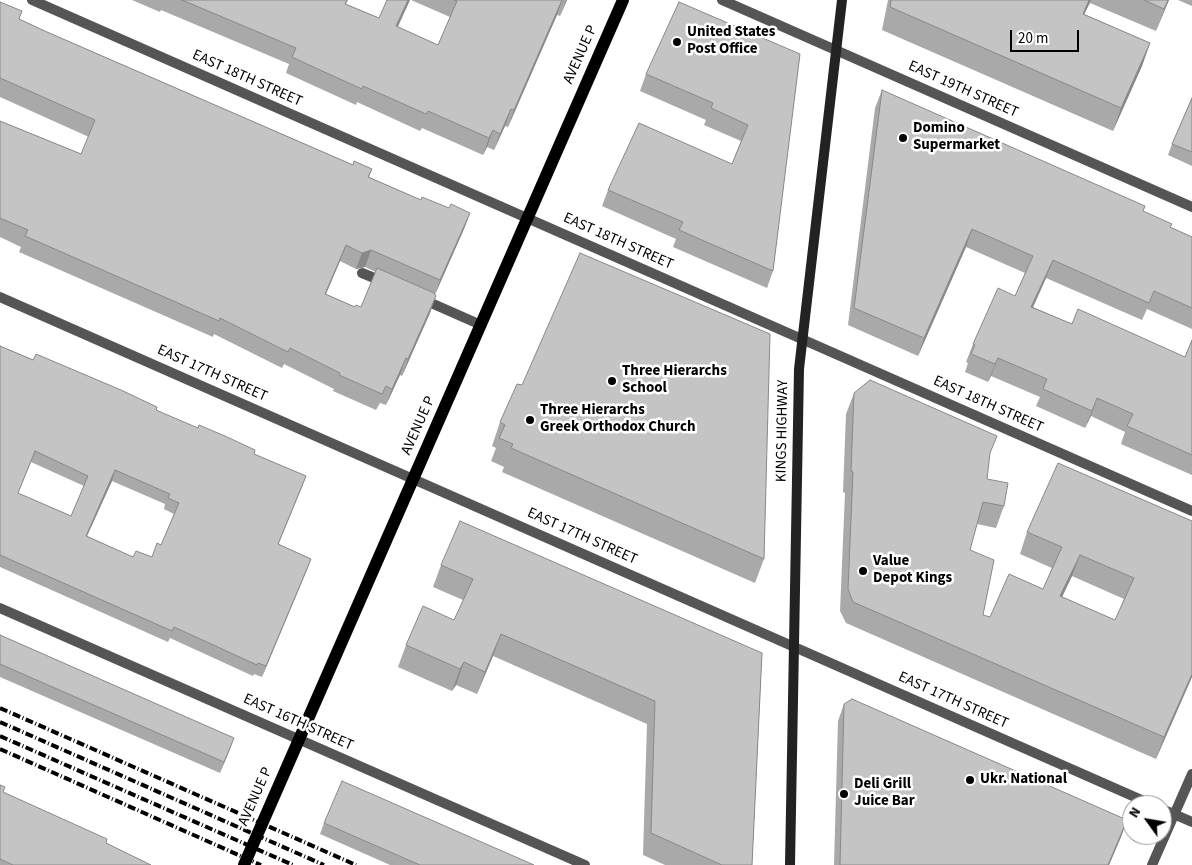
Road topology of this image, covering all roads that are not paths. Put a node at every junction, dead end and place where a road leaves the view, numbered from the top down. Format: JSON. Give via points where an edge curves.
{"nodes":[{"id":1,"x":32,"y":0,"type":"edge"},
{"id":2,"x":623,"y":0,"type":"edge"},
{"id":3,"x":722,"y":0,"type":"edge"},
{"id":4,"x":842,"y":0,"type":"edge"},
{"id":5,"x":836,"y":50,"type":"junction"},
{"id":6,"x":1192,"y":207,"type":"edge"},
{"id":7,"x":527,"y":219,"type":"junction"},
{"id":8,"x":362,"y":273,"type":"dead end"},
{"id":9,"x":398,"y":289,"type":"edge"},
{"id":10,"x":416,"y":296,"type":"edge"},
{"id":11,"x":0,"y":297,"type":"edge"},
{"id":12,"x":481,"y":325,"type":"junction"},
{"id":13,"x":802,"y":340,"type":"junction"},
{"id":14,"x":413,"y":479,"type":"junction"},
{"id":15,"x":1192,"y":511,"type":"edge"},
{"id":16,"x":0,"y":608,"type":"edge"},
{"id":17,"x":795,"y":648,"type":"junction"},
{"id":18,"x":299,"y":740,"type":"junction"},
{"id":19,"x":1192,"y":774,"type":"edge"},
{"id":20,"x":1130,"y":795,"type":"edge"},
{"id":21,"x":1174,"y":814,"type":"junction"},
{"id":22,"x":1192,"y":822,"type":"edge"},
{"id":23,"x":244,"y":865,"type":"edge"},
{"id":24,"x":585,"y":865,"type":"edge"},
{"id":25,"x":790,"y":865,"type":"edge"},
{"id":26,"x":1152,"y":865,"type":"edge"}],
"edges":[{"from":1,"to":7,"type":"street","name":"EAST 18TH STREET"},
{"from":2,"to":7,"type":"main road","name":"AVENUE P"},
{"from":3,"to":5,"type":"street","name":"EAST 19TH STREET"},
{"from":4,"to":5,"type":"street","name":"KINGS HIGHWAY"},
{"from":5,"to":6,"type":"street","name":"EAST 19TH STREET"},
{"from":5,"to":13,"type":"street","name":"KINGS HIGHWAY"},
{"from":7,"to":12,"type":"main road","name":"AVENUE P"},
{"from":7,"to":13,"type":"street","name":"EAST 18TH STREET"},
{"from":8,"to":9,"type":"street"},
{"from":10,"to":12,"type":"street"},
{"from":11,"to":14,"type":"street","name":"EAST 17TH STREET"},
{"from":12,"to":14,"type":"main road","name":"AVENUE P"},
{"from":13,"to":15,"type":"street","name":"EAST 18TH STREET"},
{"from":13,"to":17,"type":"street","name":"KINGS HIGHWAY"},
{"from":14,"to":17,"type":"street","name":"EAST 17TH STREET"},
{"from":14,"to":18,"type":"main road","name":"AVENUE P"},
{"from":16,"to":18,"type":"street","name":"EAST 16TH STREET"},
{"from":17,"to":20,"type":"street","name":"EAST 17TH STREET"},
{"from":17,"to":25,"type":"street","name":"KINGS HIGHWAY"},
{"from":18,"to":23,"type":"main road","name":"AVENUE P"},
{"from":18,"to":24,"type":"street","name":"EAST 16TH STREET"},
{"from":19,"to":21,"type":"street"},
{"from":21,"to":22,"type":"street"},
{"from":21,"to":26,"type":"street"}]}
